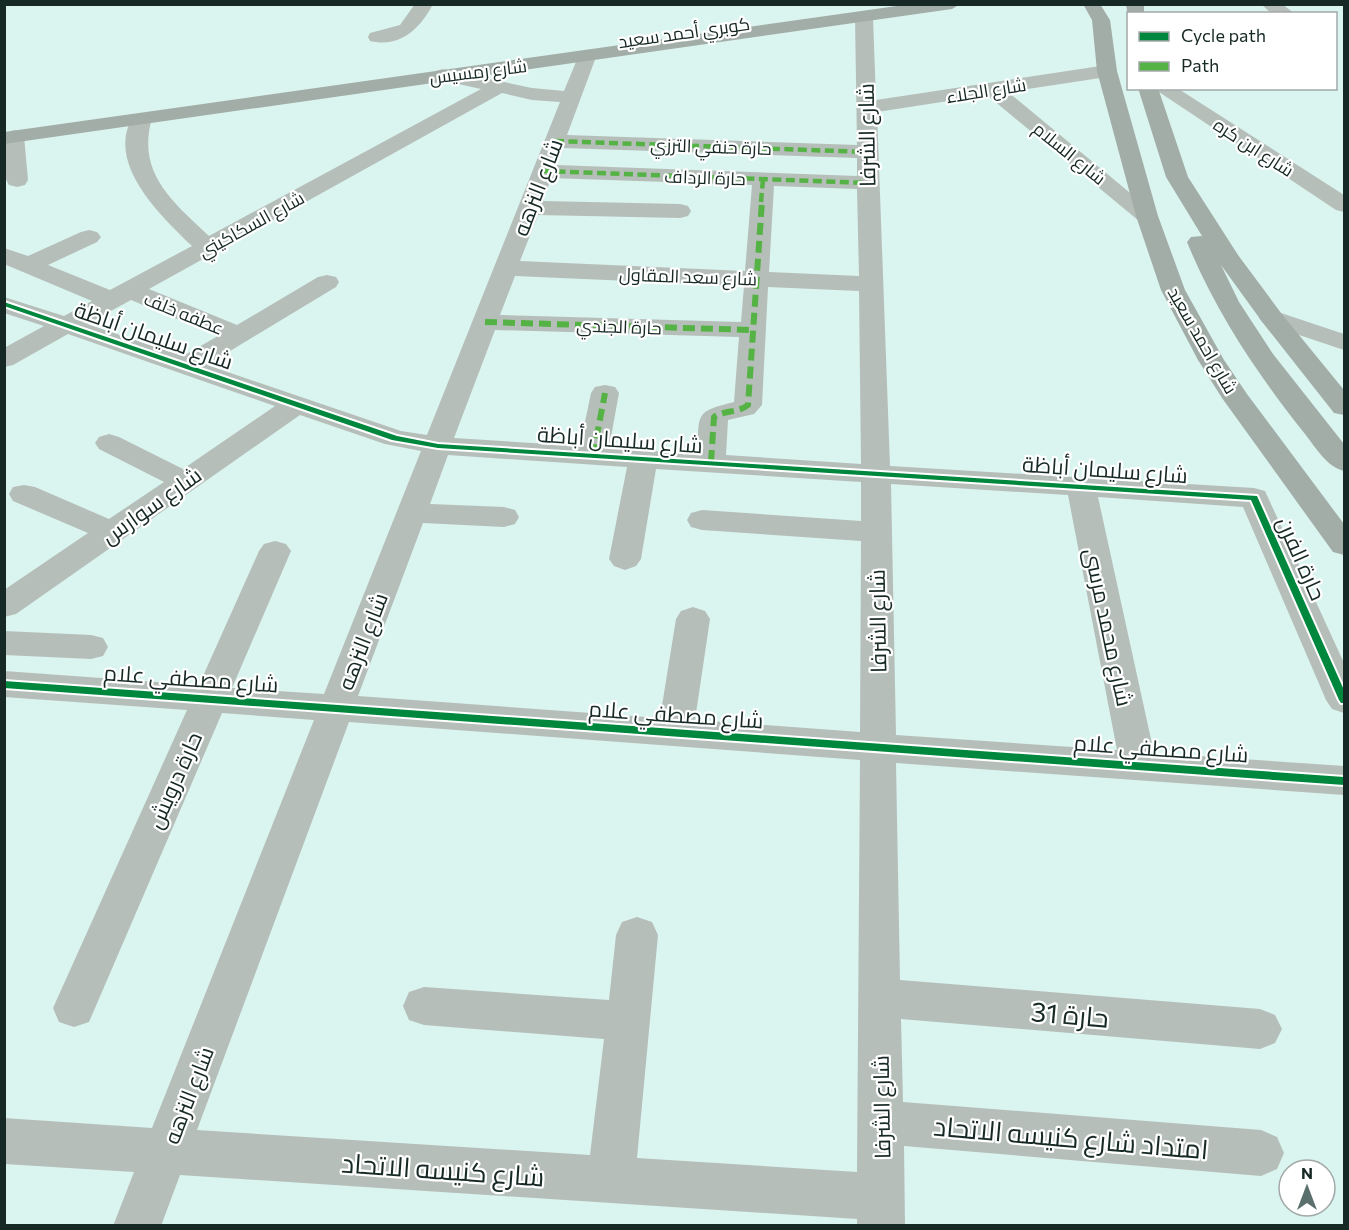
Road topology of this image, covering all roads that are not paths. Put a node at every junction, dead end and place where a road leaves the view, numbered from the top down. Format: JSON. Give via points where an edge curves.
{"nodes":[{"id":1,"x":424,"y":4,"type":"edge"},
{"id":2,"x":1090,"y":4,"type":"edge"},
{"id":3,"x":1269,"y":4,"type":"edge"},
{"id":4,"x":939,"y":5,"type":"edge"},
{"id":5,"x":876,"y":11,"type":"edge"},
{"id":6,"x":1283,"y":12,"type":"edge"},
{"id":7,"x":377,"y":37,"type":"dead end"},
{"id":8,"x":516,"y":54,"type":"joint"},
{"id":9,"x":587,"y":57,"type":"junction"},
{"id":10,"x":1107,"y":71,"type":"junction"},
{"id":11,"x":443,"y":75,"type":"junction"},
{"id":12,"x":497,"y":88,"type":"junction"},
{"id":13,"x":992,"y":89,"type":"junction"},
{"id":14,"x":1149,"y":90,"type":"edge"},
{"id":15,"x":1166,"y":90,"type":"edge"},
{"id":16,"x":570,"y":97,"type":"junction"},
{"id":17,"x":865,"y":108,"type":"junction"},
{"id":18,"x":142,"y":118,"type":"junction"},
{"id":19,"x":8,"y":133,"type":"edge"},
{"id":20,"x":549,"y":156,"type":"junction"},
{"id":21,"x":867,"y":167,"type":"junction"},
{"id":22,"x":1293,"y":172,"type":"junction"},
{"id":23,"x":1177,"y":177,"type":"junction"},
{"id":24,"x":764,"y":179,"type":"junction"},
{"id":25,"x":1344,"y":186,"type":"edge"},
{"id":26,"x":16,"y":190,"type":"edge"},
{"id":27,"x":1344,"y":205,"type":"edge"},
{"id":28,"x":529,"y":208,"type":"junction"},
{"id":29,"x":680,"y":211,"type":"dead end"},
{"id":30,"x":1147,"y":216,"type":"junction"},
{"id":31,"x":89,"y":237,"type":"dead end"},
{"id":32,"x":207,"y":247,"type":"junction"},
{"id":33,"x":4,"y":255,"type":"edge"},
{"id":34,"x":28,"y":265,"type":"junction"},
{"id":35,"x":506,"y":268,"type":"junction"},
{"id":36,"x":757,"y":279,"type":"junction"},
{"id":37,"x":327,"y":282,"type":"dead end"},
{"id":38,"x":870,"y":284,"type":"junction"},
{"id":39,"x":121,"y":295,"type":"junction"},
{"id":40,"x":4,"y":304,"type":"edge"},
{"id":41,"x":1272,"y":318,"type":"junction"},
{"id":42,"x":485,"y":322,"type":"junction"},
{"id":43,"x":66,"y":326,"type":"junction"},
{"id":44,"x":753,"y":330,"type":"junction"},
{"id":45,"x":239,"y":335,"type":"junction"},
{"id":46,"x":1344,"y":342,"type":"edge"},
{"id":47,"x":4,"y":359,"type":"edge"},
{"id":48,"x":186,"y":366,"type":"junction"},
{"id":49,"x":605,"y":393,"type":"dead end"},
{"id":50,"x":297,"y":404,"type":"junction"},
{"id":51,"x":1344,"y":407,"type":"edge"},
{"id":52,"x":109,"y":443,"type":"dead end"},
{"id":53,"x":438,"y":447,"type":"junction"},
{"id":54,"x":592,"y":456,"type":"junction"},
{"id":55,"x":643,"y":460,"type":"junction"},
{"id":56,"x":1344,"y":462,"type":"edge"},
{"id":57,"x":711,"y":464,"type":"junction"},
{"id":58,"x":876,"y":474,"type":"junction"},
{"id":59,"x":185,"y":481,"type":"junction"},
{"id":60,"x":1081,"y":488,"type":"junction"},
{"id":61,"x":24,"y":494,"type":"dead end"},
{"id":62,"x":1254,"y":498,"type":"joint"},
{"id":63,"x":412,"y":513,"type":"junction"},
{"id":64,"x":504,"y":517,"type":"dead end"},
{"id":65,"x":702,"y":520,"type":"dead end"},
{"id":66,"x":112,"y":532,"type":"junction"},
{"id":67,"x":876,"y":532,"type":"junction"},
{"id":68,"x":1344,"y":545,"type":"edge"},
{"id":69,"x":275,"y":551,"type":"dead end"},
{"id":70,"x":625,"y":559,"type":"dead end"},
{"id":71,"x":4,"y":606,"type":"edge"},
{"id":72,"x":693,"y":619,"type":"dead end"},
{"id":73,"x":4,"y":643,"type":"edge"},
{"id":74,"x":91,"y":647,"type":"dead end"},
{"id":75,"x":4,"y":684,"type":"edge"},
{"id":76,"x":210,"y":699,"type":"junction"},
{"id":77,"x":1344,"y":700,"type":"edge"},
{"id":78,"x":336,"y":708,"type":"junction"},
{"id":79,"x":675,"y":733,"type":"junction"},
{"id":80,"x":879,"y":748,"type":"junction"},
{"id":81,"x":1138,"y":766,"type":"junction"},
{"id":82,"x":1344,"y":781,"type":"edge"},
{"id":83,"x":637,"y":936,"type":"dead end"},
{"id":84,"x":880,"y":998,"type":"junction"},
{"id":85,"x":424,"y":1006,"type":"dead end"},
{"id":86,"x":74,"y":1008,"type":"dead end"},
{"id":87,"x":628,"y":1022,"type":"junction"},
{"id":88,"x":1260,"y":1029,"type":"dead end"},
{"id":89,"x":881,"y":1122,"type":"junction"},
{"id":90,"x":4,"y":1141,"type":"edge"},
{"id":91,"x":166,"y":1151,"type":"junction"},
{"id":92,"x":1261,"y":1153,"type":"dead end"},
{"id":93,"x":611,"y":1179,"type":"junction"},
{"id":94,"x":882,"y":1211,"type":"edge"},
{"id":95,"x":137,"y":1226,"type":"edge"}],
"edges":[{"from":1,"to":7,"type":"street","via":[[407,31]]},
{"from":2,"to":10,"type":"main road","name":"شارع احمد سعيد","via":[[1101,20]]},
{"from":3,"to":6,"type":"street"},
{"from":4,"to":5,"type":"main road","name":"شارع رمسيس"},
{"from":5,"to":8,"type":"main road","name":"كوبري أحمد سعيد"},
{"from":5,"to":9,"type":"main road","name":"شارع رمسيس"},
{"from":5,"to":17,"type":"street","name":"شارع الشرفا"},
{"from":8,"to":19,"type":"main road","name":"شارع رمسيس"},
{"from":9,"to":11,"type":"main road","name":"شارع رمسيس"},
{"from":9,"to":16,"type":"street","name":"شارع النزهه"},
{"from":10,"to":13,"type":"street","name":"شارع الجلاء"},
{"from":10,"to":30,"type":"main road","name":"شارع احمد سعيد"},
{"from":11,"to":12,"type":"street"},
{"from":11,"to":18,"type":"main road","name":"شارع رمسيس"},
{"from":12,"to":16,"type":"street"},
{"from":12,"to":32,"type":"street","name":"شارع السكاكيني"},
{"from":13,"to":17,"type":"street","name":"شارع الجلاء"},
{"from":13,"to":30,"type":"street","name":"شارع السلام"},
{"from":14,"to":23,"type":"main road"},
{"from":15,"to":22,"type":"street","name":"شارع ابن كره"},
{"from":16,"to":20,"type":"street","name":"شارع النزهه"},
{"from":17,"to":21,"type":"street","name":"شارع الشرفا"},
{"from":18,"to":19,"type":"main road","name":"شارع رمسيس"},
{"from":18,"to":32,"type":"street","via":[[136,140],[141,165],[153,189]]},
{"from":19,"to":26,"type":"street"},
{"from":20,"to":21,"type":"street","name":"حارة حنفي الترزي"},
{"from":20,"to":24,"type":"street","name":"حارة الرداف"},
{"from":20,"to":28,"type":"street","name":"شارع النزهه"},
{"from":21,"to":24,"type":"street","name":"حارة الرداف"},
{"from":21,"to":38,"type":"street","name":"شارع الشرفا"},
{"from":22,"to":25,"type":"street"},
{"from":22,"to":27,"type":"street","name":"شارع ابن كره"},
{"from":23,"to":41,"type":"main road"},
{"from":23,"to":56,"type":"main road","via":[[1202,250],[1227,301],[1283,387]]},
{"from":24,"to":36,"type":"street"},
{"from":28,"to":29,"type":"street"},
{"from":28,"to":35,"type":"street","name":"شارع النزهه"},
{"from":30,"to":68,"type":"main road","name":"شارع احمد سعيد","via":[[1173,290],[1211,360]]},
{"from":31,"to":34,"type":"street"},
{"from":32,"to":39,"type":"street","name":"شارع السكاكيني"},
{"from":33,"to":34,"type":"street","name":"عطفه خلف"},
{"from":34,"to":39,"type":"street","name":"عطفه خلف"},
{"from":35,"to":36,"type":"street","name":"شارع سعد المقاول"},
{"from":35,"to":42,"type":"street","name":"شارع النزهه"},
{"from":36,"to":38,"type":"street","name":"شارع سعد المقاول"},
{"from":36,"to":44,"type":"street"},
{"from":37,"to":45,"type":"street"},
{"from":38,"to":58,"type":"street","name":"شارع الشرفا"},
{"from":39,"to":43,"type":"street","name":"شارع السكاكيني"},
{"from":39,"to":45,"type":"street","name":"عطفه خلف"},
{"from":40,"to":43,"type":"street","name":"شارع سليمان أباظة"},
{"from":41,"to":46,"type":"street"},
{"from":41,"to":51,"type":"main road"},
{"from":42,"to":44,"type":"street","name":"حارة الجندي"},
{"from":42,"to":53,"type":"street","name":"شارع النزهه"},
{"from":43,"to":47,"type":"street","name":"شارع السكاكيني"},
{"from":43,"to":48,"type":"street","name":"شارع سليمان أباظة"},
{"from":44,"to":57,"type":"street","via":[[748,405],[714,417]]},
{"from":45,"to":48,"type":"street"},
{"from":48,"to":50,"type":"street","name":"شارع سليمان أباظة"},
{"from":49,"to":54,"type":"street"},
{"from":50,"to":53,"type":"street","name":"شارع سليمان أباظة","via":[[395,438]]},
{"from":50,"to":59,"type":"street","name":"شارع سوارس"},
{"from":52,"to":59,"type":"street"},
{"from":53,"to":54,"type":"street","name":"شارع سليمان أباظة"},
{"from":53,"to":63,"type":"street","name":"شارع النزهه"},
{"from":54,"to":55,"type":"street","name":"شارع سليمان أباظة"},
{"from":55,"to":57,"type":"street","name":"شارع سليمان أباظة"},
{"from":55,"to":70,"type":"street"},
{"from":57,"to":58,"type":"street","name":"شارع سليمان أباظة"},
{"from":58,"to":60,"type":"street","name":"شارع سليمان أباظة"},
{"from":58,"to":67,"type":"street","name":"شارع الشرفا"},
{"from":59,"to":66,"type":"street","name":"شارع سوارس"},
{"from":60,"to":62,"type":"street","name":"شارع سليمان أباظة"},
{"from":60,"to":81,"type":"street","name":"شارع محمد مرسى"},
{"from":61,"to":66,"type":"street"},
{"from":62,"to":77,"type":"street","name":"حارة الفرن"},
{"from":63,"to":64,"type":"street"},
{"from":63,"to":78,"type":"street","name":"شارع النزهه"},
{"from":65,"to":67,"type":"street"},
{"from":66,"to":71,"type":"street","name":"شارع سوارس"},
{"from":67,"to":80,"type":"street","name":"شارع الشرفا"},
{"from":69,"to":76,"type":"street","name":"حارة درويش"},
{"from":72,"to":79,"type":"street"},
{"from":73,"to":74,"type":"street"},
{"from":75,"to":76,"type":"street","name":"شارع مصطفي علام"},
{"from":76,"to":78,"type":"street","name":"شارع مصطفي علام"},
{"from":76,"to":86,"type":"street","name":"حارة درويش"},
{"from":78,"to":79,"type":"street","name":"شارع مصطفي علام"},
{"from":78,"to":91,"type":"street","name":"شارع النزهه"},
{"from":79,"to":80,"type":"street","name":"شارع مصطفي علام"},
{"from":80,"to":81,"type":"street","name":"شارع مصطفي علام"},
{"from":80,"to":84,"type":"street","name":"شارع الشرفا"},
{"from":81,"to":82,"type":"street","name":"شارع مصطفي علام"},
{"from":83,"to":87,"type":"street"},
{"from":84,"to":88,"type":"street","name":"حارة 31"},
{"from":84,"to":89,"type":"street","name":"شارع الشرفا"},
{"from":85,"to":87,"type":"street"},
{"from":87,"to":93,"type":"street"},
{"from":89,"to":92,"type":"street","name":"امتداد شارع كنيسه الاتحاد"},
{"from":89,"to":94,"type":"street","name":"شارع الشرفا"},
{"from":90,"to":91,"type":"street","name":"شارع كنيسه الاتحاد"},
{"from":91,"to":93,"type":"street","name":"شارع كنيسه الاتحاد"},
{"from":91,"to":95,"type":"street","name":"شارع النزهه"},
{"from":93,"to":94,"type":"street","name":"شارع كنيسه الاتحاد"}]}
